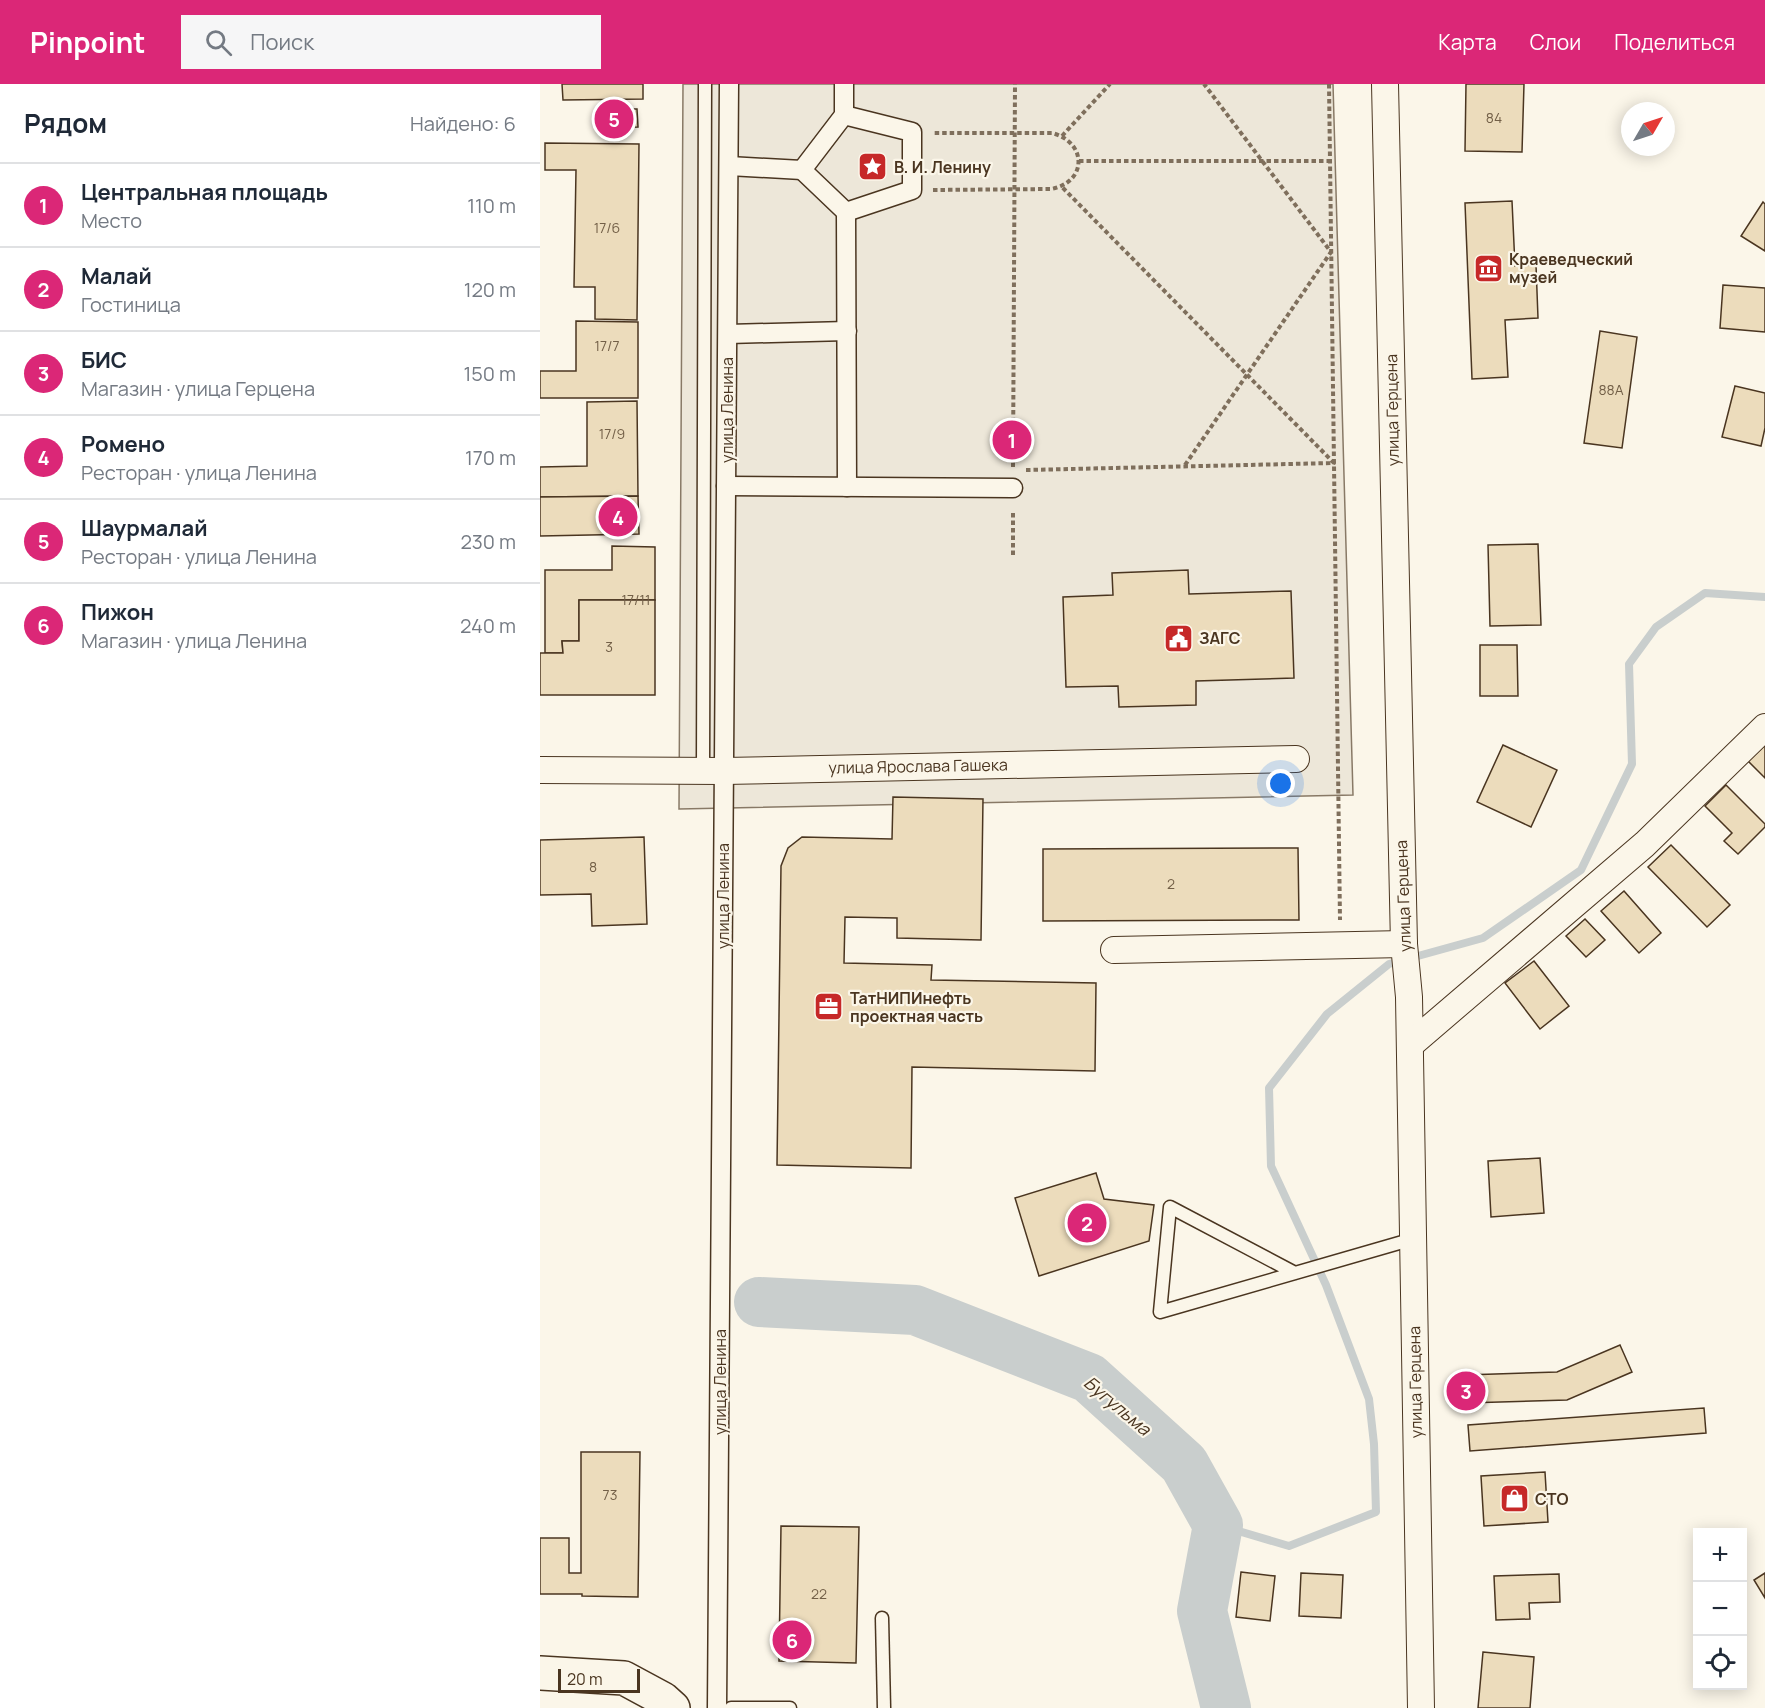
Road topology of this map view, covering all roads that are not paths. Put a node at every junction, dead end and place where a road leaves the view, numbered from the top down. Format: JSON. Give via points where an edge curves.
{"nodes":[{"id":1,"x":705,"y":84,"type":"edge"},
{"id":2,"x":729,"y":84,"type":"edge"},
{"id":3,"x":844,"y":84,"type":"edge"},
{"id":4,"x":1385,"y":84,"type":"edge"},
{"id":5,"x":844,"y":115,"type":"junction"},
{"id":6,"x":729,"y":166,"type":"junction"},
{"id":7,"x":802,"y":170,"type":"junction"},
{"id":8,"x":846,"y":212,"type":"junction"},
{"id":9,"x":847,"y":331,"type":"junction"},
{"id":10,"x":728,"y":334,"type":"junction"},
{"id":11,"x":1013,"y":479,"type":"road end"},
{"id":12,"x":726,"y":486,"type":"junction"},
{"id":13,"x":847,"y":487,"type":"junction"},
{"id":14,"x":1765,"y":727,"type":"edge"},
{"id":15,"x":1296,"y":759,"type":"dead end"},
{"id":16,"x":540,"y":770,"type":"edge"},
{"id":17,"x":714,"y":771,"type":"junction"},
{"id":18,"x":1404,"y":944,"type":"junction"},
{"id":19,"x":1114,"y":950,"type":"dead end"},
{"id":20,"x":1410,"y":1045,"type":"junction"},
{"id":21,"x":1413,"y":1239,"type":"junction"},
{"id":22,"x":1295,"y":1273,"type":"junction"},
{"id":23,"x":882,"y":1618,"type":"dead end"},
{"id":24,"x":540,"y":1673,"type":"edge"},
{"id":25,"x":673,"y":1708,"type":"edge"},
{"id":26,"x":717,"y":1708,"type":"edge"},
{"id":27,"x":731,"y":1708,"type":"edge"},
{"id":28,"x":790,"y":1708,"type":"edge"},
{"id":29,"x":884,"y":1708,"type":"edge"},
{"id":30,"x":1421,"y":1708,"type":"edge"}],
"edges":[{"from":1,"to":17,"type":"lane"},
{"from":2,"to":6,"type":"street","name":"улица Ленина"},
{"from":3,"to":5,"type":"street"},
{"from":4,"to":18,"type":"street","name":"улица Герцена"},
{"from":5,"to":7,"type":"street"},
{"from":5,"to":8,"type":"street","via":[[912,132],[912,190]]},
{"from":6,"to":7,"type":"street"},
{"from":6,"to":10,"type":"street","name":"улица Ленина"},
{"from":7,"to":8,"type":"street"},
{"from":8,"to":9,"type":"street"},
{"from":9,"to":10,"type":"street"},
{"from":9,"to":13,"type":"street"},
{"from":10,"to":12,"type":"street","name":"улица Ленина"},
{"from":11,"to":13,"type":"street"},
{"from":12,"to":13,"type":"street"},
{"from":12,"to":17,"type":"street","name":"улица Ленина"},
{"from":14,"to":20,"type":"street","via":[[1645,844]]},
{"from":15,"to":17,"type":"street","name":"улица Ярослава Гашека"},
{"from":16,"to":17,"type":"street","name":"улица Ярослава Гашека"},
{"from":17,"to":26,"type":"street","name":"улица Ленина"},
{"from":18,"to":19,"type":"street"},
{"from":18,"to":20,"type":"street","name":"улица Герцена"},
{"from":20,"to":21,"type":"street","name":"улица Герцена"},
{"from":21,"to":22,"type":"lane"},
{"from":21,"to":30,"type":"street","name":"улица Герцена"},
{"from":22,"to":22,"type":"lane","via":[[1160,1312],[1170,1207],[1285,1268]]},
{"from":23,"to":29,"type":"lane"},
{"from":24,"to":25,"type":"main road","via":[[624,1678]]},
{"from":27,"to":28,"type":"lane"}]}
